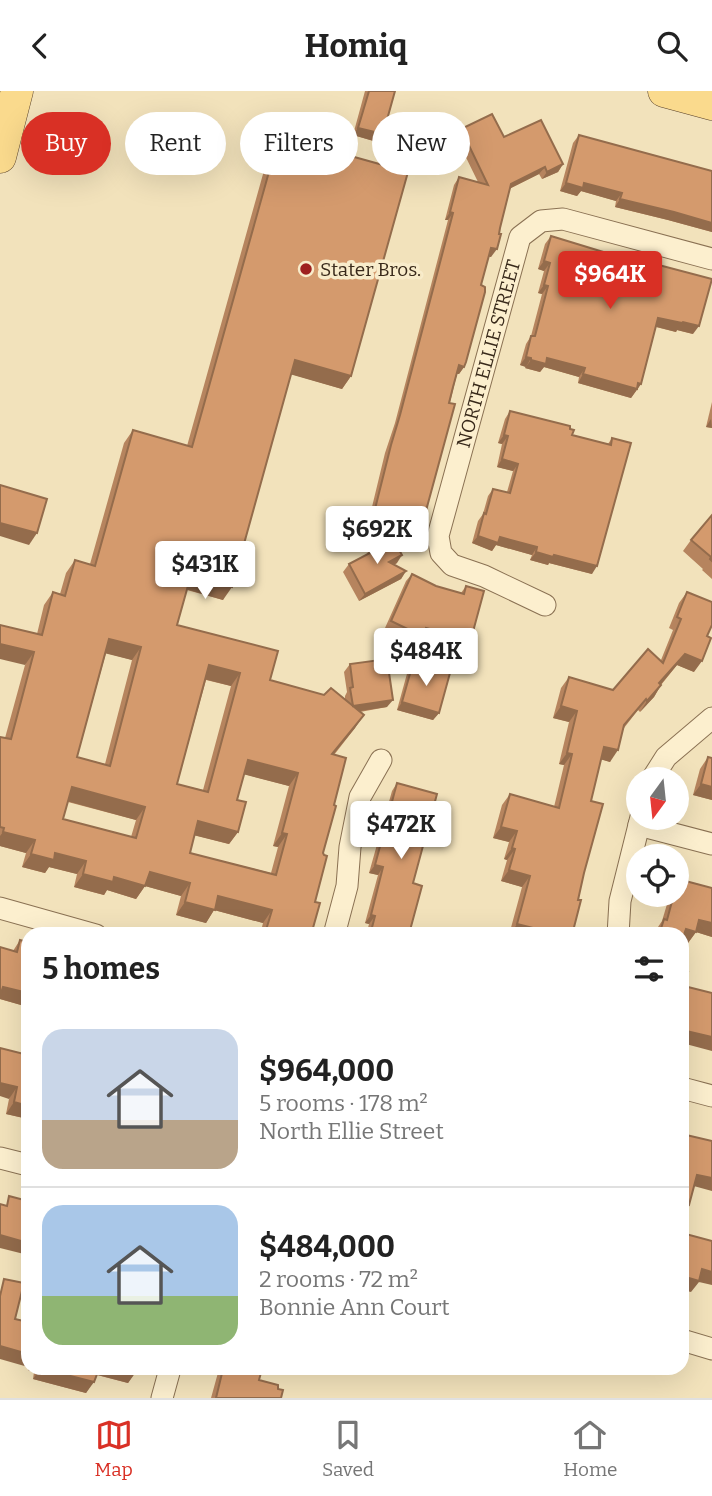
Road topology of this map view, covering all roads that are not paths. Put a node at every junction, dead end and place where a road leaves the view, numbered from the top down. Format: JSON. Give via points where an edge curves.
{"nodes":[{"id":1,"x":18,"y":91,"type":"edge"},
{"id":2,"x":664,"y":91,"type":"edge"},
{"id":3,"x":712,"y":104,"type":"edge"},
{"id":4,"x":0,"y":157,"type":"edge"},
{"id":5,"x":712,"y":259,"type":"edge"},
{"id":6,"x":545,"y":605,"type":"dead end"},
{"id":7,"x":712,"y":718,"type":"edge"},
{"id":8,"x":381,"y":760,"type":"dead end"},
{"id":9,"x":660,"y":767,"type":"edge"},
{"id":10,"x":638,"y":830,"type":"edge"},
{"id":11,"x":668,"y":830,"type":"edge"},
{"id":12,"x":712,"y":844,"type":"edge"},
{"id":13,"x":0,"y":908,"type":"edge"},
{"id":14,"x":68,"y":927,"type":"edge"},
{"id":15,"x":336,"y":927,"type":"edge"},
{"id":16,"x":618,"y":927,"type":"edge"},
{"id":17,"x":689,"y":1090,"type":"edge"},
{"id":18,"x":712,"y":1096,"type":"edge"},
{"id":19,"x":0,"y":1158,"type":"edge"},
{"id":20,"x":21,"y":1163,"type":"edge"},
{"id":21,"x":689,"y":1342,"type":"edge"},
{"id":22,"x":712,"y":1349,"type":"edge"},
{"id":23,"x":168,"y":1375,"type":"edge"},
{"id":24,"x":162,"y":1398,"type":"edge"}],
"edges":[{"from":1,"to":4,"type":"main road"},
{"from":2,"to":3,"type":"main road"},
{"from":5,"to":6,"type":"street","name":"NORTH ELLIE STREET","via":[[563,219],[541,221],[520,237],[438,536],[441,553],[453,565]]},
{"from":7,"to":9,"type":"street"},
{"from":8,"to":15,"type":"street","via":[[360,797]]},
{"from":10,"to":16,"type":"street","via":[[620,901]]},
{"from":11,"to":12,"type":"street"},
{"from":13,"to":14,"type":"street"},
{"from":17,"to":18,"type":"street"},
{"from":19,"to":20,"type":"street"},
{"from":21,"to":22,"type":"street"},
{"from":23,"to":24,"type":"street"}]}
